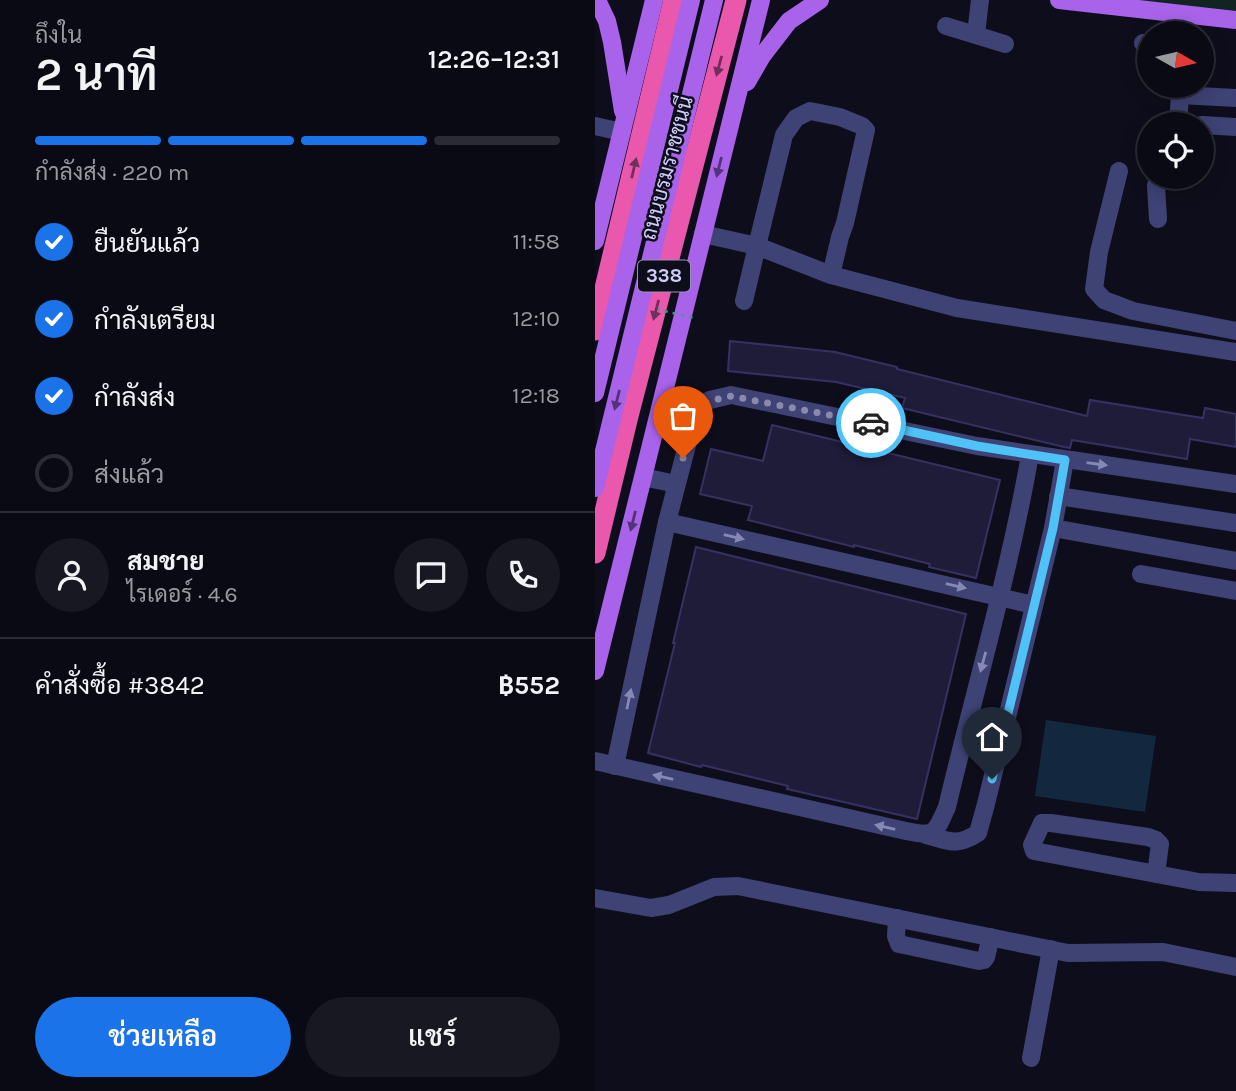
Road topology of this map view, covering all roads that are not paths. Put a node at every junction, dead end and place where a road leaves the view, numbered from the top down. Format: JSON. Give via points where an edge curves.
{"nodes":[{"id":1,"x":597,"y":0,"type":"edge"},
{"id":2,"x":654,"y":0,"type":"edge"},
{"id":3,"x":674,"y":0,"type":"edge"},
{"id":4,"x":691,"y":0,"type":"edge"},
{"id":5,"x":714,"y":0,"type":"edge"},
{"id":6,"x":736,"y":0,"type":"edge"},
{"id":7,"x":761,"y":0,"type":"edge"},
{"id":8,"x":820,"y":0,"type":"edge"},
{"id":9,"x":980,"y":0,"type":"edge"},
{"id":10,"x":1059,"y":0,"type":"edge"},
{"id":11,"x":1236,"y":20,"type":"edge"},
{"id":12,"x":946,"y":26,"type":"dead end"},
{"id":13,"x":976,"y":34,"type":"junction"},
{"id":14,"x":1005,"y":44,"type":"dead end"},
{"id":15,"x":1215,"y":95,"type":"edge"},
{"id":16,"x":1236,"y":98,"type":"edge"},
{"id":17,"x":736,"y":101,"type":"junction"},
{"id":18,"x":595,"y":126,"type":"edge"},
{"id":19,"x":1214,"y":126,"type":"edge"},
{"id":20,"x":623,"y":127,"type":"junction"},
{"id":21,"x":1236,"y":127,"type":"edge"},
{"id":22,"x":1119,"y":171,"type":"dead end"},
{"id":23,"x":1156,"y":189,"type":"edge"},
{"id":24,"x":1158,"y":219,"type":"dead end"},
{"id":25,"x":703,"y":234,"type":"junction"},
{"id":26,"x":595,"y":241,"type":"edge"},
{"id":27,"x":757,"y":246,"type":"junction"},
{"id":28,"x":831,"y":275,"type":"junction"},
{"id":29,"x":744,"y":301,"type":"dead end"},
{"id":30,"x":595,"y":330,"type":"edge"},
{"id":31,"x":1236,"y":331,"type":"edge"},
{"id":32,"x":1236,"y":352,"type":"edge"},
{"id":33,"x":595,"y":393,"type":"edge"},
{"id":34,"x":1030,"y":455,"type":"junction"},
{"id":35,"x":1065,"y":460,"type":"junction"},
{"id":36,"x":643,"y":477,"type":"junction"},
{"id":37,"x":676,"y":484,"type":"junction"},
{"id":38,"x":1236,"y":484,"type":"edge"},
{"id":39,"x":595,"y":488,"type":"edge"},
{"id":40,"x":1058,"y":496,"type":"junction"},
{"id":41,"x":667,"y":522,"type":"junction"},
{"id":42,"x":1236,"y":523,"type":"edge"},
{"id":43,"x":1053,"y":528,"type":"junction"},
{"id":44,"x":595,"y":553,"type":"edge"},
{"id":45,"x":1236,"y":561,"type":"edge"},
{"id":46,"x":1140,"y":574,"type":"dead end"},
{"id":47,"x":1236,"y":590,"type":"edge"},
{"id":48,"x":1000,"y":596,"type":"junction"},
{"id":49,"x":1034,"y":605,"type":"junction"},
{"id":50,"x":595,"y":671,"type":"edge"},
{"id":51,"x":595,"y":761,"type":"edge"},
{"id":52,"x":615,"y":766,"type":"junction"},
{"id":53,"x":926,"y":835,"type":"junction"},
{"id":54,"x":1156,"y":874,"type":"junction"},
{"id":55,"x":1236,"y":883,"type":"edge"},
{"id":56,"x":595,"y":898,"type":"edge"},
{"id":57,"x":897,"y":918,"type":"junction"},
{"id":58,"x":991,"y":937,"type":"junction"},
{"id":59,"x":1051,"y":949,"type":"junction"},
{"id":60,"x":1236,"y":967,"type":"edge"},
{"id":61,"x":1031,"y":1058,"type":"dead end"}],
"edges":[{"from":1,"to":20,"type":"main road","via":[[613,44]]},
{"from":2,"to":20,"type":"main road"},
{"from":30,"to":3,"type":"highway","name":"ถนนบรมราชชนนี","number":"338","one_way":true},
{"from":4,"to":33,"type":"main road","number":"338","bridge":true},
{"from":5,"to":39,"type":"main road","number":"338","one_way":true,"bridge":true},
{"from":6,"to":44,"type":"highway","name":"ถนนบรมราชชนนี","number":"338","one_way":true},
{"from":7,"to":17,"type":"main road","number":"338"},
{"from":8,"to":17,"type":"main road","via":[[789,21],[762,55]]},
{"from":9,"to":13,"type":"street"},
{"from":10,"to":11,"type":"main road"},
{"from":12,"to":13,"type":"street"},
{"from":13,"to":14,"type":"street"},
{"from":15,"to":16,"type":"street"},
{"from":17,"to":25,"type":"main road","number":"338","one_way":true},
{"from":18,"to":20,"type":"street"},
{"from":19,"to":21,"type":"street"},
{"from":20,"to":26,"type":"main road"},
{"from":22,"to":31,"type":"street","via":[[1094,289],[1104,300],[1133,311]]},
{"from":23,"to":24,"type":"street"},
{"from":25,"to":27,"type":"street"},
{"from":25,"to":36,"type":"main road","number":"338"},
{"from":27,"to":28,"type":"street"},
{"from":27,"to":28,"type":"street","via":[[784,135],[796,118],[810,111],[862,125],[866,137]]},
{"from":27,"to":29,"type":"street"},
{"from":28,"to":32,"type":"street","via":[[957,308]]},
{"from":34,"to":35,"type":"street"},
{"from":34,"to":37,"type":"street","via":[[731,396],[697,407]]},
{"from":34,"to":48,"type":"street"},
{"from":35,"to":38,"type":"street","one_way":true},
{"from":35,"to":40,"type":"street"},
{"from":36,"to":37,"type":"street"},
{"from":36,"to":50,"type":"main road","number":"338","one_way":true},
{"from":37,"to":41,"type":"street"},
{"from":40,"to":42,"type":"street"},
{"from":40,"to":43,"type":"street"},
{"from":41,"to":48,"type":"street","one_way":true},
{"from":52,"to":41,"type":"street","one_way":true},
{"from":43,"to":45,"type":"street"},
{"from":43,"to":49,"type":"street"},
{"from":46,"to":47,"type":"street"},
{"from":48,"to":49,"type":"street"},
{"from":48,"to":53,"type":"street","one_way":true,"via":[[947,807],[938,828]]},
{"from":49,"to":53,"type":"street","via":[[978,833],[958,843]]},
{"from":51,"to":52,"type":"street"},
{"from":53,"to":52,"type":"street","one_way":true},
{"from":54,"to":54,"type":"street","via":[[1034,851],[1032,845],[1042,823],[1051,822],[1148,837],[1160,844]]},
{"from":54,"to":55,"type":"street"},
{"from":56,"to":57,"type":"street","via":[[651,908],[714,887],[738,886]]},
{"from":57,"to":58,"type":"street"},
{"from":57,"to":58,"type":"street","via":[[899,944],[979,961],[986,957]]},
{"from":58,"to":59,"type":"street"},
{"from":59,"to":60,"type":"street","via":[[1068,953],[1163,952]]},
{"from":59,"to":61,"type":"street"}]}
